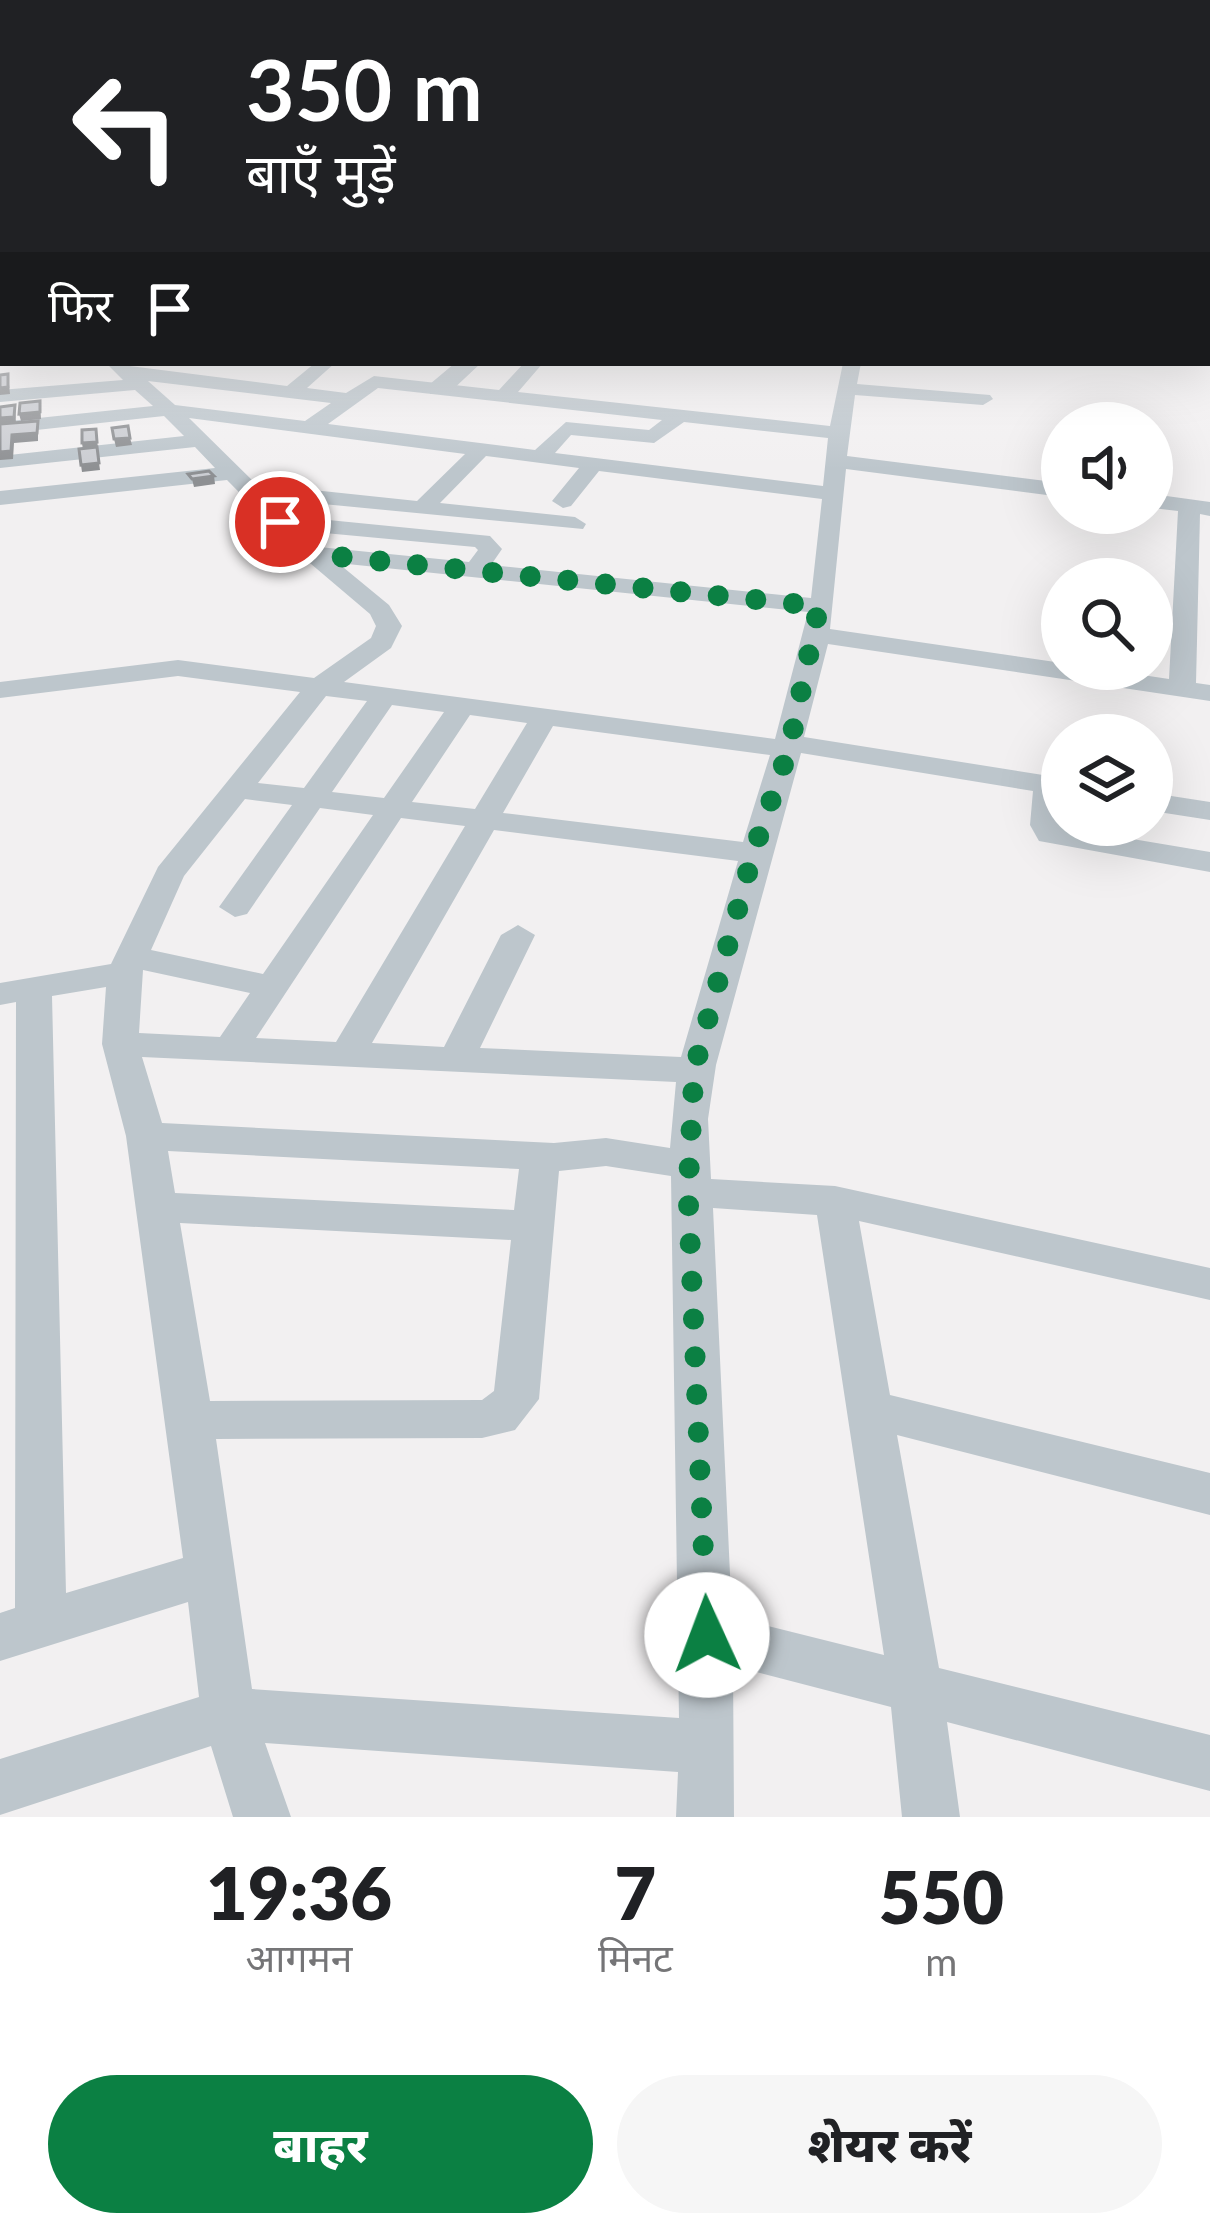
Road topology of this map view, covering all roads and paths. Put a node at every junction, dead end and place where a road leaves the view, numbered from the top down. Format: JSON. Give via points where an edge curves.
{"nodes":[{"id":1,"x":222,"y":366,"type":"edge"},
{"id":2,"x":283,"y":366,"type":"edge"},
{"id":3,"x":322,"y":366,"type":"edge"},
{"id":4,"x":466,"y":366,"type":"edge"},
{"id":5,"x":531,"y":366,"type":"edge"},
{"id":6,"x":170,"y":370,"type":"edge"},
{"id":7,"x":128,"y":373,"type":"edge"},
{"id":8,"x":848,"y":376,"type":"edge"},
{"id":9,"x":206,"y":382,"type":"junction"},
{"id":10,"x":257,"y":388,"type":"junction"},
{"id":11,"x":439,"y":389,"type":"junction"},
{"id":12,"x":291,"y":392,"type":"junction"},
{"id":13,"x":504,"y":396,"type":"junction"},
{"id":14,"x":0,"y":397,"type":"edge"},
{"id":15,"x":347,"y":399,"type":"junction"},
{"id":16,"x":982,"y":399,"type":"dead end"},
{"id":17,"x":617,"y":409,"type":"junction"},
{"id":18,"x":169,"y":410,"type":"junction"},
{"id":19,"x":679,"y":416,"type":"junction"},
{"id":20,"x":0,"y":428,"type":"edge"},
{"id":21,"x":309,"y":428,"type":"junction"},
{"id":22,"x":594,"y":430,"type":"junction"},
{"id":23,"x":197,"y":441,"type":"junction"},
{"id":24,"x":480,"y":451,"type":"junction"},
{"id":25,"x":538,"y":458,"type":"junction"},
{"id":26,"x":0,"y":462,"type":"edge"},
{"id":27,"x":834,"y":463,"type":"junction"},
{"id":28,"x":593,"y":465,"type":"junction"},
{"id":29,"x":240,"y":482,"type":"junction"},
{"id":30,"x":1041,"y":488,"type":"edge"},
{"id":31,"x":0,"y":498,"type":"edge"},
{"id":32,"x":563,"y":501,"type":"dead end"},
{"id":33,"x":422,"y":508,"type":"junction"},
{"id":34,"x":1199,"y":508,"type":"edge"},
{"id":35,"x":280,"y":522,"type":"junction"},
{"id":36,"x":575,"y":524,"type":"dead end"},
{"id":37,"x":312,"y":554,"type":"junction"},
{"id":38,"x":475,"y":571,"type":"junction"},
{"id":39,"x":818,"y":621,"type":"junction"},
{"id":40,"x":318,"y":688,"type":"junction"},
{"id":41,"x":0,"y":690,"type":"edge"},
{"id":42,"x":1196,"y":691,"type":"edge"},
{"id":43,"x":384,"y":697,"type":"junction"},
{"id":44,"x":461,"y":707,"type":"junction"},
{"id":45,"x":544,"y":717,"type":"junction"},
{"id":46,"x":790,"y":746,"type":"junction"},
{"id":47,"x":1041,"y":784,"type":"edge"},
{"id":48,"x":237,"y":789,"type":"junction"},
{"id":49,"x":312,"y":799,"type":"junction"},
{"id":50,"x":1173,"y":805,"type":"edge"},
{"id":51,"x":392,"y":810,"type":"junction"},
{"id":52,"x":1210,"y":811,"type":"edge"},
{"id":53,"x":484,"y":821,"type":"junction"},
{"id":54,"x":1122,"y":846,"type":"edge"},
{"id":55,"x":753,"y":853,"type":"junction"},
{"id":56,"x":1210,"y":862,"type":"edge"},
{"id":57,"x":235,"y":907,"type":"dead end"},
{"id":58,"x":518,"y":935,"type":"dead end"},
{"id":59,"x":126,"y":965,"type":"junction"},
{"id":60,"x":274,"y":987,"type":"junction"},
{"id":61,"x":17,"y":991,"type":"edge"},
{"id":62,"x":120,"y":1044,"type":"junction"},
{"id":63,"x":231,"y":1048,"type":"junction"},
{"id":64,"x":348,"y":1053,"type":"junction"},
{"id":65,"x":457,"y":1058,"type":"junction"},
{"id":66,"x":694,"y":1070,"type":"junction"},
{"id":67,"x":146,"y":1136,"type":"junction"},
{"id":68,"x":540,"y":1156,"type":"junction"},
{"id":69,"x":688,"y":1179,"type":"junction"},
{"id":70,"x":835,"y":1201,"type":"junction"},
{"id":71,"x":156,"y":1207,"type":"junction"},
{"id":72,"x":532,"y":1226,"type":"junction"},
{"id":73,"x":1210,"y":1285,"type":"edge"},
{"id":74,"x":869,"y":1409,"type":"junction"},
{"id":75,"x":190,"y":1420,"type":"junction"},
{"id":76,"x":1210,"y":1494,"type":"edge"},
{"id":77,"x":208,"y":1573,"type":"junction"},
{"id":78,"x":20,"y":1631,"type":"edge"},
{"id":79,"x":707,"y":1635,"type":"junction"},
{"id":80,"x":915,"y":1684,"type":"junction"},
{"id":81,"x":228,"y":1714,"type":"junction"},
{"id":82,"x":705,"y":1747,"type":"junction"},
{"id":83,"x":1210,"y":1763,"type":"edge"},
{"id":84,"x":0,"y":1786,"type":"edge"},
{"id":85,"x":262,"y":1817,"type":"edge"},
{"id":86,"x":705,"y":1817,"type":"edge"},
{"id":87,"x":931,"y":1817,"type":"edge"}],
"edges":[{"from":1,"to":9,"type":"street"},
{"from":2,"to":10,"type":"street"},
{"from":3,"to":12,"type":"street"},
{"from":4,"to":11,"type":"street"},
{"from":5,"to":13,"type":"street"},
{"from":6,"to":7,"type":"street"},
{"from":6,"to":9,"type":"street"},
{"from":7,"to":14,"type":"street"},
{"from":7,"to":18,"type":"street"},
{"from":8,"to":16,"type":"street"},
{"from":8,"to":27,"type":"street"},
{"from":9,"to":10,"type":"street"},
{"from":10,"to":12,"type":"street"},
{"from":11,"to":13,"type":"street"},
{"from":11,"to":15,"type":"street","via":[[371,382]]},
{"from":12,"to":15,"type":"street"},
{"from":13,"to":17,"type":"street"},
{"from":15,"to":21,"type":"street"},
{"from":17,"to":19,"type":"street"},
{"from":17,"to":22,"type":"street"},
{"from":18,"to":20,"type":"street"},
{"from":18,"to":21,"type":"street"},
{"from":18,"to":23,"type":"street"},
{"from":19,"to":22,"type":"street","via":[[658,436]]},
{"from":19,"to":27,"type":"street"},
{"from":21,"to":24,"type":"street"},
{"from":22,"to":25,"type":"street","via":[[566,428]]},
{"from":23,"to":26,"type":"street"},
{"from":23,"to":29,"type":"street"},
{"from":24,"to":25,"type":"street"},
{"from":24,"to":33,"type":"street"},
{"from":25,"to":28,"type":"street"},
{"from":27,"to":28,"type":"street"},
{"from":27,"to":30,"type":"street"},
{"from":27,"to":39,"type":"street"},
{"from":28,"to":32,"type":"street"},
{"from":29,"to":31,"type":"street"},
{"from":29,"to":33,"type":"street"},
{"from":29,"to":35,"type":"street"},
{"from":33,"to":36,"type":"street"},
{"from":34,"to":42,"type":"street"},
{"from":35,"to":37,"type":"street"},
{"from":35,"to":38,"type":"street","via":[[482,541],[490,550]]},
{"from":37,"to":38,"type":"street"},
{"from":37,"to":40,"type":"street","via":[[389,626],[382,642]]},
{"from":38,"to":39,"type":"street"},
{"from":39,"to":42,"type":"street"},
{"from":39,"to":46,"type":"street"},
{"from":40,"to":41,"type":"street","via":[[178,668]]},
{"from":40,"to":43,"type":"street"},
{"from":40,"to":48,"type":"street"},
{"from":43,"to":44,"type":"street"},
{"from":43,"to":49,"type":"street"},
{"from":44,"to":45,"type":"street"},
{"from":44,"to":51,"type":"street"},
{"from":45,"to":46,"type":"street"},
{"from":45,"to":53,"type":"street"},
{"from":46,"to":47,"type":"street"},
{"from":46,"to":55,"type":"street"},
{"from":48,"to":49,"type":"street"},
{"from":48,"to":59,"type":"street","via":[[170,874]]},
{"from":49,"to":51,"type":"street"},
{"from":49,"to":57,"type":"street"},
{"from":50,"to":52,"type":"street"},
{"from":51,"to":53,"type":"street"},
{"from":51,"to":60,"type":"street"},
{"from":53,"to":55,"type":"street"},
{"from":53,"to":64,"type":"street"},
{"from":54,"to":56,"type":"street"},
{"from":55,"to":66,"type":"street"},
{"from":58,"to":65,"type":"street"},
{"from":59,"to":60,"type":"street"},
{"from":59,"to":61,"type":"street"},
{"from":59,"to":62,"type":"street"},
{"from":60,"to":63,"type":"street"},
{"from":61,"to":78,"type":"street"},
{"from":62,"to":63,"type":"street"},
{"from":62,"to":67,"type":"street"},
{"from":63,"to":64,"type":"street"},
{"from":64,"to":65,"type":"street"},
{"from":65,"to":66,"type":"street"},
{"from":66,"to":69,"type":"street"},
{"from":67,"to":68,"type":"street"},
{"from":67,"to":71,"type":"street"},
{"from":68,"to":69,"type":"street","via":[[606,1152]]},
{"from":68,"to":72,"type":"street"},
{"from":69,"to":70,"type":"street"},
{"from":69,"to":79,"type":"street"},
{"from":70,"to":73,"type":"street"},
{"from":70,"to":74,"type":"street"},
{"from":71,"to":72,"type":"street"},
{"from":71,"to":75,"type":"street"},
{"from":72,"to":75,"type":"street","via":[[515,1399],[499,1416]]},
{"from":74,"to":76,"type":"street"},
{"from":74,"to":80,"type":"street"},
{"from":75,"to":77,"type":"street"},
{"from":77,"to":78,"type":"street"},
{"from":77,"to":81,"type":"street"},
{"from":79,"to":80,"type":"street"},
{"from":79,"to":82,"type":"street"},
{"from":80,"to":83,"type":"street"},
{"from":80,"to":87,"type":"street"},
{"from":81,"to":82,"type":"street"},
{"from":81,"to":84,"type":"street"},
{"from":81,"to":85,"type":"street"},
{"from":82,"to":86,"type":"street"}]}
